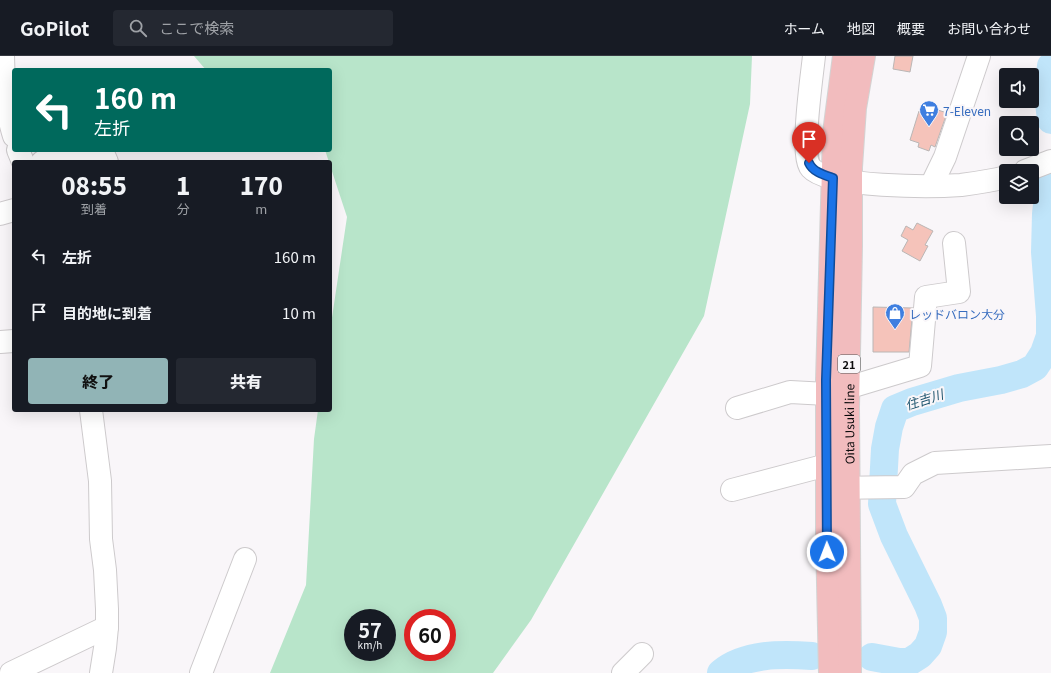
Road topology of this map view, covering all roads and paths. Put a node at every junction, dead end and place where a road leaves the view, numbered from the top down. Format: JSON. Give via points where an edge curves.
{"nodes":[{"id":1,"x":3,"y":56,"type":"edge"},
{"id":2,"x":814,"y":56,"type":"edge"},
{"id":3,"x":844,"y":56,"type":"edge"},
{"id":4,"x":864,"y":56,"type":"edge"},
{"id":5,"x":979,"y":56,"type":"edge"},
{"id":6,"x":12,"y":127,"type":"edge"},
{"id":7,"x":99,"y":152,"type":"edge"},
{"id":8,"x":73,"y":156,"type":"edge"},
{"id":9,"x":52,"y":160,"type":"edge"},
{"id":10,"x":106,"y":160,"type":"edge"},
{"id":11,"x":1051,"y":161,"type":"edge"},
{"id":12,"x":1039,"y":166,"type":"edge"},
{"id":13,"x":842,"y":179,"type":"junction"},
{"id":14,"x":998,"y":179,"type":"edge"},
{"id":15,"x":931,"y":186,"type":"junction"},
{"id":16,"x":12,"y":211,"type":"edge"},
{"id":17,"x":0,"y":214,"type":"edge"},
{"id":18,"x":954,"y":243,"type":"dead end"},
{"id":19,"x":12,"y":341,"type":"edge"},
{"id":20,"x":0,"y":342,"type":"edge"},
{"id":21,"x":849,"y":387,"type":"junction"},
{"id":22,"x":827,"y":394,"type":"junction"},
{"id":23,"x":737,"y":408,"type":"dead end"},
{"id":24,"x":92,"y":412,"type":"edge"},
{"id":25,"x":1051,"y":456,"type":"edge"},
{"id":26,"x":827,"y":465,"type":"junction"},
{"id":27,"x":827,"y":488,"type":"junction"},
{"id":28,"x":849,"y":489,"type":"junction"},
{"id":29,"x":732,"y":490,"type":"dead end"},
{"id":30,"x":245,"y":559,"type":"dead end"},
{"id":31,"x":107,"y":627,"type":"junction"},
{"id":32,"x":642,"y":654,"type":"dead end"},
{"id":33,"x":13,"y":673,"type":"edge"},
{"id":34,"x":101,"y":673,"type":"edge"},
{"id":35,"x":201,"y":673,"type":"edge"},
{"id":36,"x":623,"y":673,"type":"edge"},
{"id":37,"x":830,"y":673,"type":"edge"},
{"id":38,"x":850,"y":673,"type":"edge"}],
"edges":[{"from":1,"to":6,"type":"street","via":[[3,82]]},
{"from":2,"to":13,"type":"street","via":[[807,124],[807,155],[811,167],[819,173]]},
{"from":3,"to":13,"type":"main road","name":"Oita Usuki line","number":"21","via":[[834,133]]},
{"from":4,"to":13,"type":"main road","name":"Oita Usuki line","number":"21","via":[[853,131]]},
{"from":5,"to":15,"type":"street","via":[[945,157]]},
{"from":7,"to":10,"type":"street","via":[[103,153]]},
{"from":8,"to":9,"type":"street"},
{"from":11,"to":12,"type":"street"},
{"from":13,"to":15,"type":"street"},
{"from":13,"to":21,"type":"main road","name":"Oita Usuki line","number":"21"},
{"from":13,"to":22,"type":"main road","name":"Oita Usuki line","number":"21"},
{"from":14,"to":15,"type":"street","via":[[960,185]]},
{"from":16,"to":17,"type":"street"},
{"from":18,"to":21,"type":"street","via":[[960,292],[926,297],[920,366]]},
{"from":19,"to":20,"type":"street"},
{"from":21,"to":22,"type":"street"},
{"from":21,"to":28,"type":"main road","name":"Oita Usuki line","number":"21"},
{"from":22,"to":23,"type":"street","via":[[790,392]]},
{"from":22,"to":26,"type":"main road","name":"Oita Usuki line","number":"21"},
{"from":24,"to":31,"type":"street","via":[[100,481]]},
{"from":25,"to":28,"type":"street","via":[[935,464],[913,474],[904,487]]},
{"from":26,"to":27,"type":"main road","name":"Oita Usuki line","number":"21"},
{"from":26,"to":29,"type":"street"},
{"from":27,"to":28,"type":"street"},
{"from":27,"to":37,"type":"main road","name":"Oita Usuki line","number":"21"},
{"from":28,"to":38,"type":"main road","name":"Oita Usuki line","number":"21"},
{"from":30,"to":35,"type":"street"},
{"from":31,"to":33,"type":"street"},
{"from":31,"to":34,"type":"street"},
{"from":32,"to":36,"type":"street"}]}
